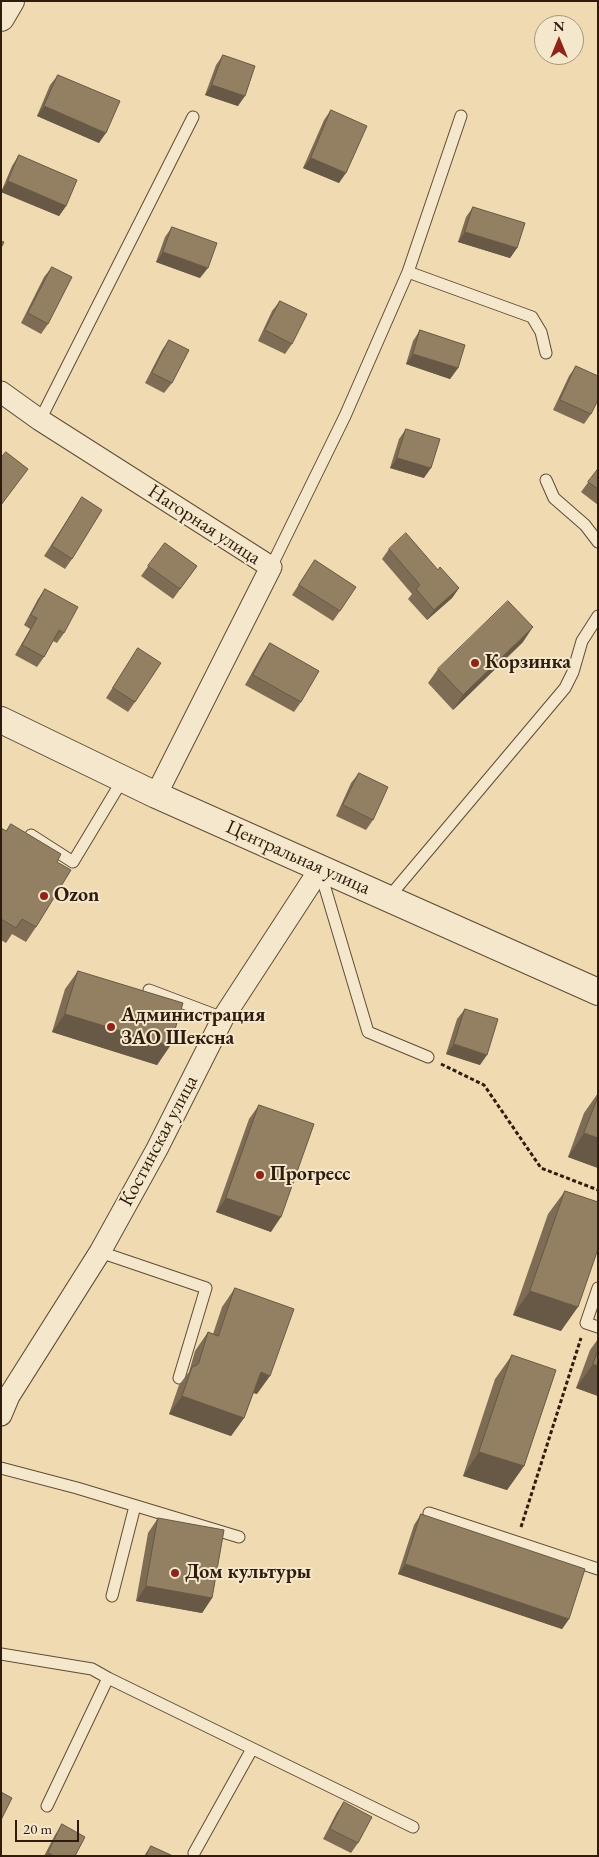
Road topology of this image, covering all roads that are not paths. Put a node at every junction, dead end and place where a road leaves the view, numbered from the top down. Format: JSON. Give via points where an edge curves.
{"nodes":[{"id":1,"x":11,"y":1,"type":"edge"},
{"id":2,"x":1,"y":18,"type":"edge"},
{"id":3,"x":460,"y":116,"type":"dead end"},
{"id":4,"x":193,"y":117,"type":"dead end"},
{"id":5,"x":408,"y":272,"type":"junction"},
{"id":6,"x":546,"y":353,"type":"dead end"},
{"id":7,"x":1,"y":392,"type":"edge"},
{"id":8,"x":40,"y":420,"type":"junction"},
{"id":9,"x":546,"y":480,"type":"dead end"},
{"id":10,"x":598,"y":542,"type":"edge"},
{"id":11,"x":271,"y":567,"type":"junction"},
{"id":12,"x":598,"y":607,"type":"edge"},
{"id":13,"x":596,"y":618,"type":"edge"},
{"id":14,"x":1,"y":720,"type":"edge"},
{"id":15,"x":123,"y":779,"type":"junction"},
{"id":16,"x":156,"y":795,"type":"junction"},
{"id":17,"x":31,"y":835,"type":"edge"},
{"id":18,"x":320,"y":869,"type":"junction"},
{"id":19,"x":389,"y":897,"type":"junction"},
{"id":20,"x":149,"y":990,"type":"dead end"},
{"id":21,"x":598,"y":992,"type":"edge"},
{"id":22,"x":223,"y":1018,"type":"junction"},
{"id":23,"x":428,"y":1057,"type":"road end"},
{"id":24,"x":100,"y":1252,"type":"junction"},
{"id":25,"x":598,"y":1288,"type":"edge"},
{"id":26,"x":598,"y":1327,"type":"edge"},
{"id":27,"x":179,"y":1378,"type":"dead end"},
{"id":28,"x":4,"y":1401,"type":"edge"},
{"id":29,"x":1,"y":1468,"type":"edge"},
{"id":30,"x":135,"y":1506,"type":"junction"},
{"id":31,"x":429,"y":1514,"type":"dead end"},
{"id":32,"x":238,"y":1537,"type":"dead end"},
{"id":33,"x":598,"y":1569,"type":"edge"},
{"id":34,"x":112,"y":1596,"type":"dead end"},
{"id":35,"x":1,"y":1654,"type":"edge"},
{"id":36,"x":108,"y":1678,"type":"junction"},
{"id":37,"x":252,"y":1749,"type":"junction"},
{"id":38,"x":47,"y":1806,"type":"dead end"},
{"id":39,"x":413,"y":1827,"type":"dead end"},
{"id":40,"x":194,"y":1853,"type":"dead end"}],
"edges":[{"from":1,"to":2,"type":"street"},
{"from":3,"to":5,"type":"lane"},
{"from":4,"to":8,"type":"lane"},
{"from":5,"to":6,"type":"lane","via":[[532,317],[541,332]]},
{"from":5,"to":11,"type":"lane","via":[[344,416]]},
{"from":7,"to":8,"type":"street","name":"Нагорная улица"},
{"from":8,"to":11,"type":"street","name":"Нагорная улица"},
{"from":9,"to":10,"type":"lane","via":[[554,498]]},
{"from":11,"to":16,"type":"street","name":"Нагорная улица"},
{"from":12,"to":13,"type":"lane"},
{"from":13,"to":19,"type":"lane","via":[[582,641],[565,688]]},
{"from":14,"to":15,"type":"street","name":"Центральная улица"},
{"from":15,"to":16,"type":"street","name":"Центральная улица"},
{"from":15,"to":17,"type":"lane","via":[[73,862]]},
{"from":16,"to":18,"type":"street","name":"Центральная улица"},
{"from":18,"to":19,"type":"street","name":"Центральная улица"},
{"from":18,"to":22,"type":"street","name":"Костинская улица"},
{"from":18,"to":23,"type":"lane","via":[[368,1032]]},
{"from":19,"to":21,"type":"street","name":"Центральная улица"},
{"from":20,"to":22,"type":"lane"},
{"from":22,"to":24,"type":"street","name":"Костинская улица","via":[[157,1149]]},
{"from":24,"to":27,"type":"lane","via":[[206,1288]]},
{"from":24,"to":28,"type":"street","name":"Костинская улица"},
{"from":25,"to":26,"type":"lane","via":[[586,1323]]},
{"from":29,"to":30,"type":"lane"},
{"from":30,"to":32,"type":"lane"},
{"from":30,"to":34,"type":"lane"},
{"from":31,"to":33,"type":"lane"},
{"from":35,"to":36,"type":"lane","via":[[92,1669]]},
{"from":36,"to":37,"type":"lane"},
{"from":36,"to":38,"type":"lane"},
{"from":37,"to":39,"type":"lane"},
{"from":37,"to":40,"type":"lane"}]}
